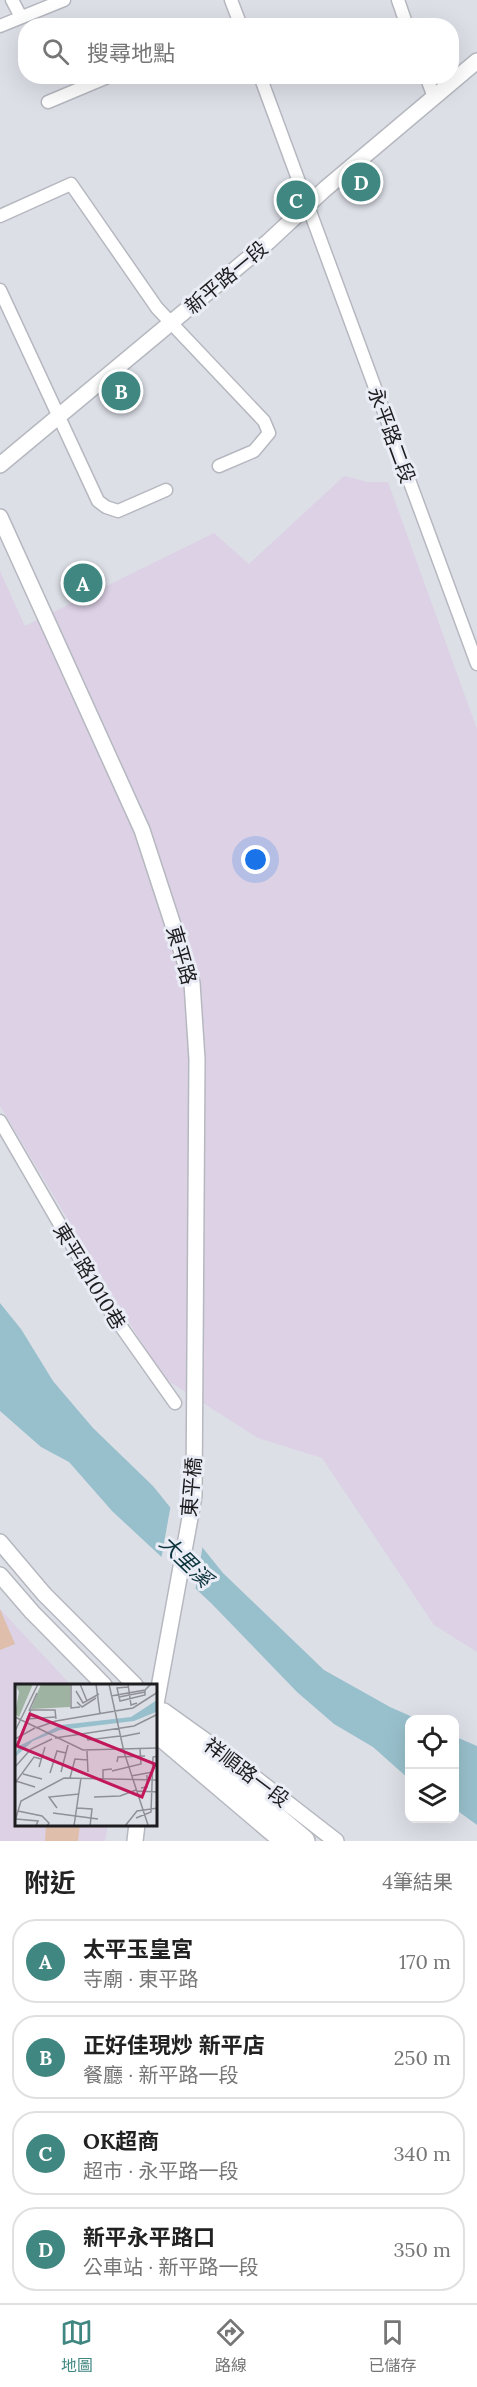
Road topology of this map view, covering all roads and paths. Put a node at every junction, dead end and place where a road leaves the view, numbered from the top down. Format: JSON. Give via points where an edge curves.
{"nodes":[{"id":1,"x":12,"y":0,"type":"edge"},
{"id":2,"x":64,"y":0,"type":"edge"},
{"id":3,"x":231,"y":0,"type":"edge"},
{"id":4,"x":398,"y":0,"type":"edge"},
{"id":5,"x":21,"y":17,"type":"joint"},
{"id":6,"x":18,"y":18,"type":"edge"},
{"id":7,"x":235,"y":18,"type":"edge"},
{"id":8,"x":404,"y":18,"type":"edge"},
{"id":9,"x":0,"y":26,"type":"edge"},
{"id":10,"x":477,"y":61,"type":"edge"},
{"id":11,"x":459,"y":76,"type":"edge"},
{"id":12,"x":91,"y":84,"type":"edge"},
{"id":13,"x":263,"y":84,"type":"edge"},
{"id":14,"x":429,"y":84,"type":"edge"},
{"id":15,"x":450,"y":84,"type":"edge"},
{"id":16,"x":434,"y":97,"type":"junction"},
{"id":17,"x":48,"y":102,"type":"dead end"},
{"id":18,"x":308,"y":206,"type":"junction"},
{"id":19,"x":0,"y":216,"type":"edge"},
{"id":20,"x":0,"y":290,"type":"edge"},
{"id":21,"x":171,"y":324,"type":"junction"},
{"id":22,"x":60,"y":416,"type":"junction"},
{"id":23,"x":0,"y":465,"type":"edge"},
{"id":24,"x":219,"y":466,"type":"dead end"},
{"id":25,"x":166,"y":490,"type":"dead end"},
{"id":26,"x":0,"y":517,"type":"edge"},
{"id":27,"x":477,"y":664,"type":"edge"},
{"id":28,"x":0,"y":1121,"type":"edge"},
{"id":29,"x":175,"y":1403,"type":"dead end"},
{"id":30,"x":195,"y":1427,"type":"joint"},
{"id":31,"x":0,"y":1542,"type":"edge"},
{"id":32,"x":0,"y":1575,"type":"edge"},
{"id":33,"x":103,"y":1684,"type":"edge"},
{"id":34,"x":134,"y":1684,"type":"edge"},
{"id":35,"x":158,"y":1694,"type":"edge"},
{"id":36,"x":158,"y":1706,"type":"edge"},
{"id":37,"x":158,"y":1718,"type":"edge"},
{"id":38,"x":158,"y":1737,"type":"edge"},
{"id":39,"x":137,"y":1826,"type":"edge"},
{"id":40,"x":135,"y":1841,"type":"edge"},
{"id":41,"x":281,"y":1841,"type":"edge"},
{"id":42,"x":304,"y":1841,"type":"edge"},
{"id":43,"x":336,"y":1841,"type":"edge"}],
"edges":[{"from":1,"to":5,"type":"street"},
{"from":2,"to":5,"type":"street"},
{"from":3,"to":7,"type":"street"},
{"from":4,"to":8,"type":"street"},
{"from":6,"to":9,"type":"street"},
{"from":10,"to":11,"type":"street","name":"新平路一段"},
{"from":12,"to":17,"type":"street"},
{"from":13,"to":18,"type":"street","name":"永平路二段"},
{"from":14,"to":16,"type":"street"},
{"from":15,"to":16,"type":"street","name":"新平路一段"},
{"from":16,"to":18,"type":"street","name":"新平路一段"},
{"from":18,"to":21,"type":"street","name":"新平路一段"},
{"from":18,"to":27,"type":"street","name":"永平路二段"},
{"from":19,"to":21,"type":"street","via":[[71,184]]},
{"from":20,"to":22,"type":"street"},
{"from":21,"to":22,"type":"street","name":"新平路一段"},
{"from":21,"to":24,"type":"street","via":[[257,413],[269,433],[254,451]]},
{"from":22,"to":23,"type":"street","name":"新平路一段"},
{"from":22,"to":25,"type":"street","via":[[98,501],[106,507],[118,511]]},
{"from":26,"to":30,"type":"street","name":"東平路","via":[[142,830],[192,983],[197,1059]]},
{"from":28,"to":29,"type":"street","name":"東平路1010巷","via":[[110,1311]]},
{"from":30,"to":35,"type":"street","name":"東平橋","via":[[194,1496]]},
{"from":31,"to":34,"type":"street","via":[[44,1594]]},
{"from":32,"to":33,"type":"street"},
{"from":36,"to":43,"type":"street","name":"祥順路一段"},
{"from":37,"to":42,"type":"highway"},
{"from":38,"to":41,"type":"street","name":"祥順路一段"},
{"from":39,"to":40,"type":"street"}]}
